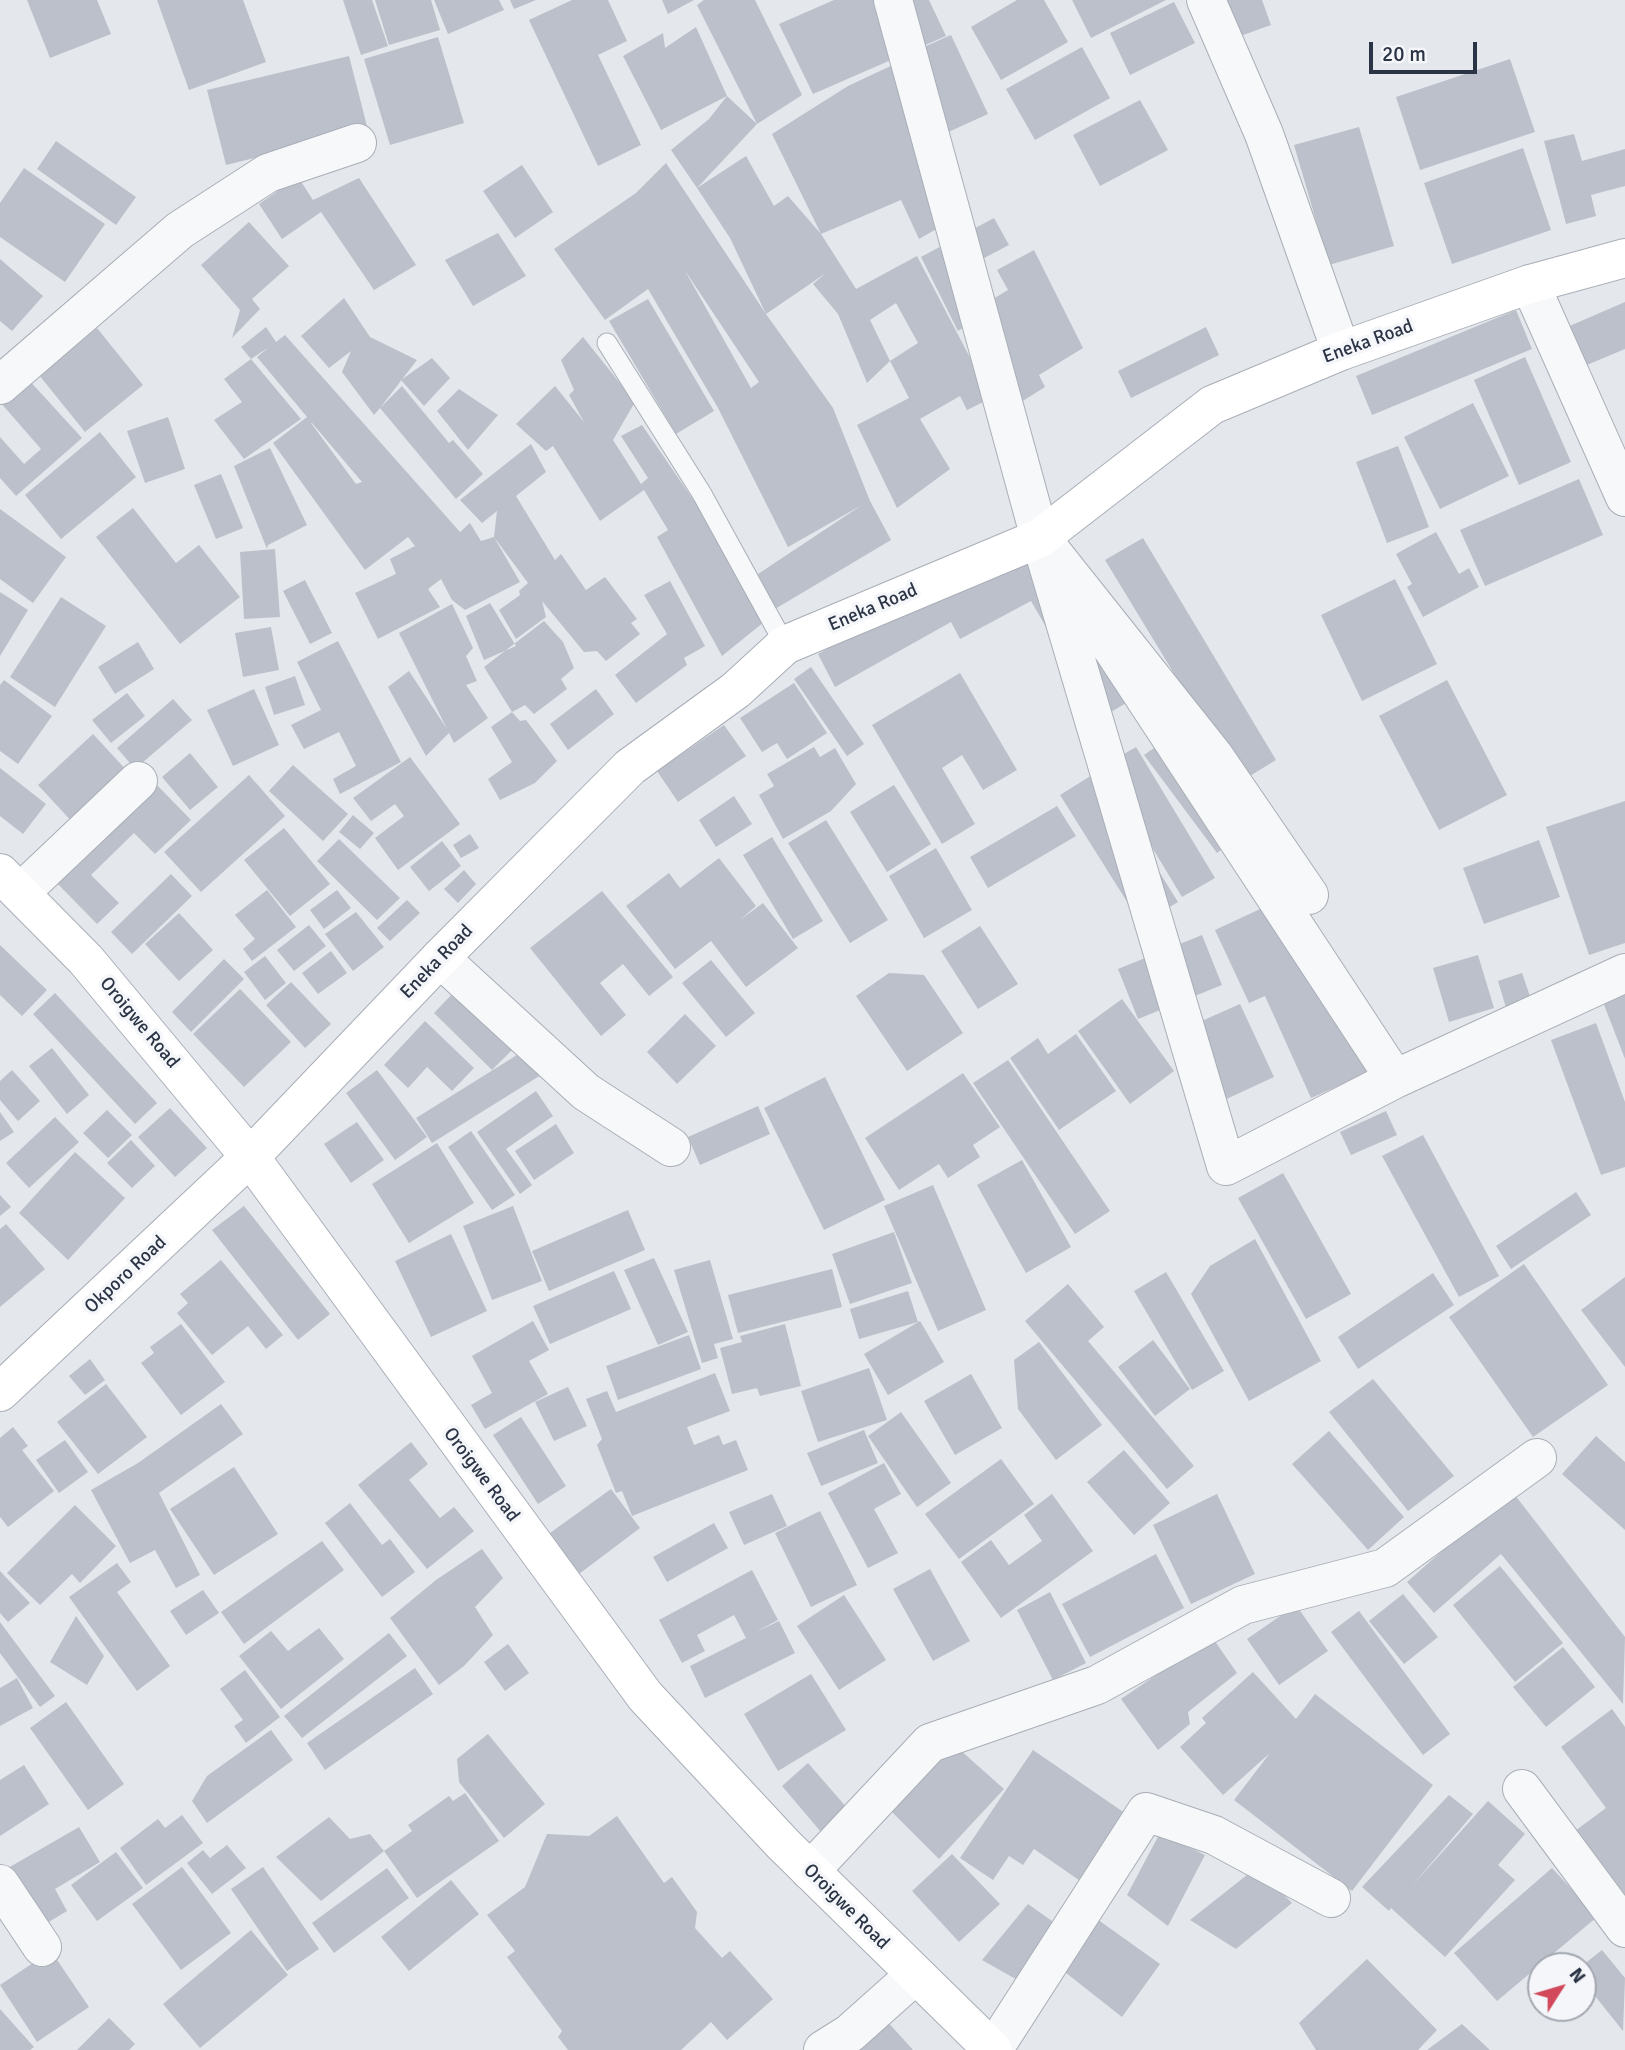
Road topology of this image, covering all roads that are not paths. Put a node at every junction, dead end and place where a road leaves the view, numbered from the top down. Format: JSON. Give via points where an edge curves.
{"nodes":[{"id":1,"x":892,"y":0,"type":"edge"},
{"id":2,"x":1206,"y":0,"type":"edge"},
{"id":3,"x":357,"y":143,"type":"dead end"},
{"id":4,"x":1625,"y":258,"type":"edge"},
{"id":5,"x":1530,"y":284,"type":"junction"},
{"id":6,"x":607,"y":343,"type":"dead end"},
{"id":7,"x":1341,"y":351,"type":"junction"},
{"id":8,"x":0,"y":385,"type":"edge"},
{"id":9,"x":1625,"y":497,"type":"edge"},
{"id":10,"x":1040,"y":538,"type":"junction"},
{"id":11,"x":785,"y":645,"type":"junction"},
{"id":12,"x":138,"y":781,"type":"dead end"},
{"id":13,"x":10,"y":883,"type":"edge"},
{"id":14,"x":440,"y":958,"type":"junction"},
{"id":15,"x":1625,"y":973,"type":"edge"},
{"id":16,"x":1395,"y":1080,"type":"junction"},
{"id":17,"x":671,"y":1147,"type":"dead end"},
{"id":18,"x":250,"y":1157,"type":"junction"},
{"id":19,"x":0,"y":1392,"type":"edge"},
{"id":20,"x":1537,"y":1458,"type":"dead end"},
{"id":21,"x":1522,"y":1789,"type":"dead end"},
{"id":22,"x":810,"y":1871,"type":"junction"},
{"id":23,"x":0,"y":1884,"type":"edge"},
{"id":24,"x":1331,"y":1898,"type":"dead end"},
{"id":25,"x":1625,"y":1928,"type":"edge"},
{"id":26,"x":42,"y":1947,"type":"dead end"},
{"id":27,"x":915,"y":1975,"type":"junction"},
{"id":28,"x":823,"y":2050,"type":"edge"},
{"id":29,"x":993,"y":2050,"type":"edge"}],
"edges":[{"from":1,"to":10,"type":"street"},
{"from":2,"to":7,"type":"street","via":[[1264,134]]},
{"from":3,"to":8,"type":"street","via":[[268,173],[180,230]]},
{"from":4,"to":5,"type":"main road","name":"Eneka Road"},
{"from":5,"to":7,"type":"main road","name":"Eneka Road"},
{"from":5,"to":9,"type":"street"},
{"from":6,"to":11,"type":"lane","via":[[702,494]]},
{"from":7,"to":10,"type":"main road","name":"Eneka Road","via":[[1212,405]]},
{"from":10,"to":10,"type":"street","via":[[1214,756],[1309,895],[1099,616]]},
{"from":10,"to":11,"type":"main road","name":"Eneka Road"},
{"from":10,"to":16,"type":"street"},
{"from":10,"to":16,"type":"street","via":[[1226,1166]]},
{"from":11,"to":14,"type":"main road","name":"Eneka Road","via":[[736,691],[630,767]]},
{"from":12,"to":13,"type":"street"},
{"from":13,"to":18,"type":"main road","name":"Oroigwe Road","via":[[86,960]]},
{"from":14,"to":17,"type":"street","via":[[586,1092]]},
{"from":14,"to":18,"type":"main road","name":"Eneka Road"},
{"from":15,"to":16,"type":"street"},
{"from":18,"to":19,"type":"main road","name":"Okporo Road"},
{"from":18,"to":22,"type":"main road","name":"Oroigwe Road","via":[[645,1696]]},
{"from":20,"to":22,"type":"street","via":[[1385,1568],[1243,1605],[1097,1685],[930,1742]]},
{"from":21,"to":25,"type":"street"},
{"from":22,"to":27,"type":"main road","name":"Oroigwe Road"},
{"from":23,"to":26,"type":"street"},
{"from":24,"to":29,"type":"street","via":[[1214,1835],[1146,1812]]},
{"from":27,"to":28,"type":"street","via":[[850,2033]]},
{"from":27,"to":29,"type":"main road","name":"Oroigwe Road"}]}
